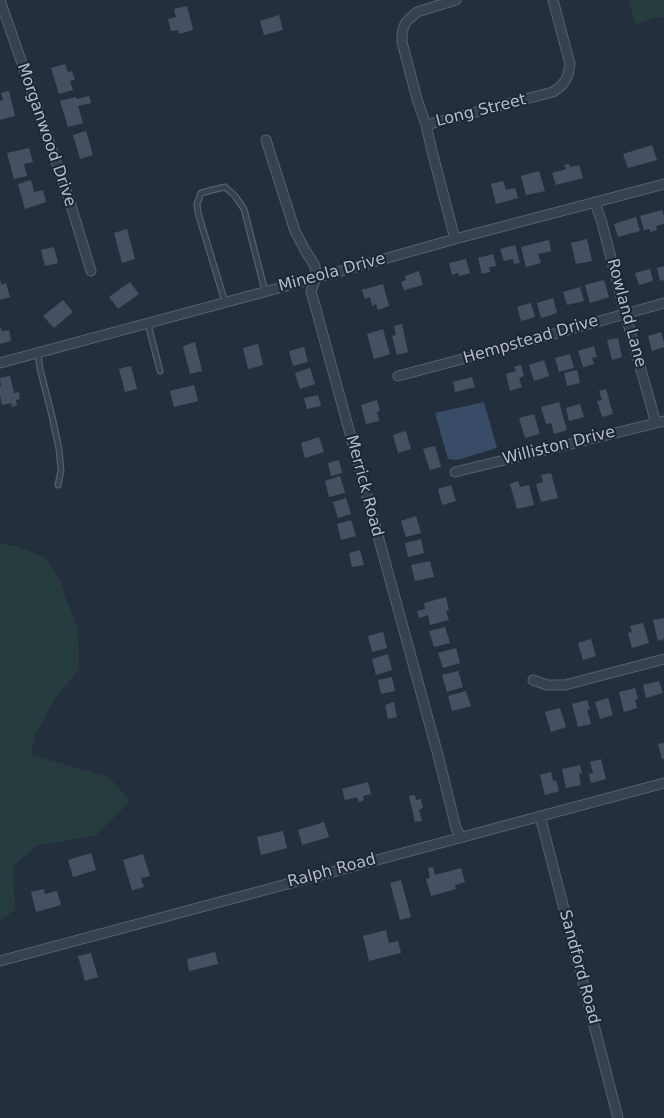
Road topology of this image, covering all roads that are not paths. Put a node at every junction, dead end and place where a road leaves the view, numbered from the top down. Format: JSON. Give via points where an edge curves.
{"nodes":[{"id":1,"x":0,"y":0,"type":"edge"},
{"id":2,"x":456,"y":0,"type":"edge"},
{"id":3,"x":553,"y":0,"type":"edge"},
{"id":4,"x":426,"y":125,"type":"junction"},
{"id":5,"x":266,"y":140,"type":"dead end"},
{"id":6,"x":664,"y":184,"type":"edge"},
{"id":7,"x":595,"y":202,"type":"junction"},
{"id":8,"x":455,"y":239,"type":"junction"},
{"id":9,"x":91,"y":271,"type":"dead end"},
{"id":10,"x":316,"y":278,"type":"junction"},
{"id":11,"x":265,"y":291,"type":"junction"},
{"id":12,"x":226,"y":302,"type":"junction"},
{"id":13,"x":664,"y":303,"type":"edge"},
{"id":14,"x":625,"y":313,"type":"junction"},
{"id":15,"x":148,"y":323,"type":"junction"},
{"id":16,"x":38,"y":353,"type":"junction"},
{"id":17,"x":0,"y":363,"type":"edge"},
{"id":18,"x":160,"y":371,"type":"dead end"},
{"id":19,"x":398,"y":376,"type":"dead end"},
{"id":20,"x":660,"y":422,"type":"edge"},
{"id":21,"x":455,"y":472,"type":"dead end"},
{"id":22,"x":58,"y":485,"type":"dead end"},
{"id":23,"x":664,"y":659,"type":"edge"},
{"id":24,"x":533,"y":680,"type":"dead end"},
{"id":25,"x":664,"y":783,"type":"edge"},
{"id":26,"x":540,"y":816,"type":"junction"},
{"id":27,"x":461,"y":837,"type":"junction"},
{"id":28,"x":0,"y":961,"type":"edge"},
{"id":29,"x":618,"y":1118,"type":"edge"}],
"edges":[{"from":1,"to":9,"type":"street","name":"Morganwood Drive"},
{"from":2,"to":4,"type":"street","via":[[417,12],[403,29],[402,42]]},
{"from":3,"to":4,"type":"street","name":"Long Street","via":[[570,64],[561,86],[552,92]]},
{"from":4,"to":8,"type":"street","name":"Long Street"},
{"from":5,"to":10,"type":"street","name":"Merrick Road","via":[[295,230],[315,266]]},
{"from":6,"to":7,"type":"street","name":"Mineola Drive"},
{"from":7,"to":8,"type":"street","name":"Mineola Drive"},
{"from":7,"to":14,"type":"street","name":"Rowland Lane"},
{"from":8,"to":10,"type":"street","name":"Mineola Drive"},
{"from":10,"to":11,"type":"street","name":"Mineola Drive"},
{"from":10,"to":27,"type":"street","name":"Merrick Road","via":[[311,291]]},
{"from":11,"to":12,"type":"street","name":"Mineola Drive"},
{"from":11,"to":12,"type":"lane","via":[[244,209],[225,188],[216,188],[201,193],[198,213]]},
{"from":12,"to":15,"type":"street","name":"Mineola Drive"},
{"from":13,"to":14,"type":"street","name":"Hempstead Drive"},
{"from":14,"to":19,"type":"street","name":"Hempstead Drive"},
{"from":14,"to":20,"type":"street","name":"Rowland Lane"},
{"from":15,"to":16,"type":"street","name":"Mineola Drive"},
{"from":15,"to":18,"type":"lane"},
{"from":16,"to":17,"type":"street","name":"Mineola Drive"},
{"from":16,"to":22,"type":"lane","via":[[59,449],[61,470]]},
{"from":20,"to":21,"type":"street","name":"Williston Drive"},
{"from":23,"to":24,"type":"street","via":[[565,686]]},
{"from":25,"to":26,"type":"street","name":"Ralph Road"},
{"from":26,"to":27,"type":"street","name":"Ralph Road"},
{"from":26,"to":29,"type":"street","name":"Sandford Road"},
{"from":27,"to":28,"type":"street","name":"Ralph Road"}]}
